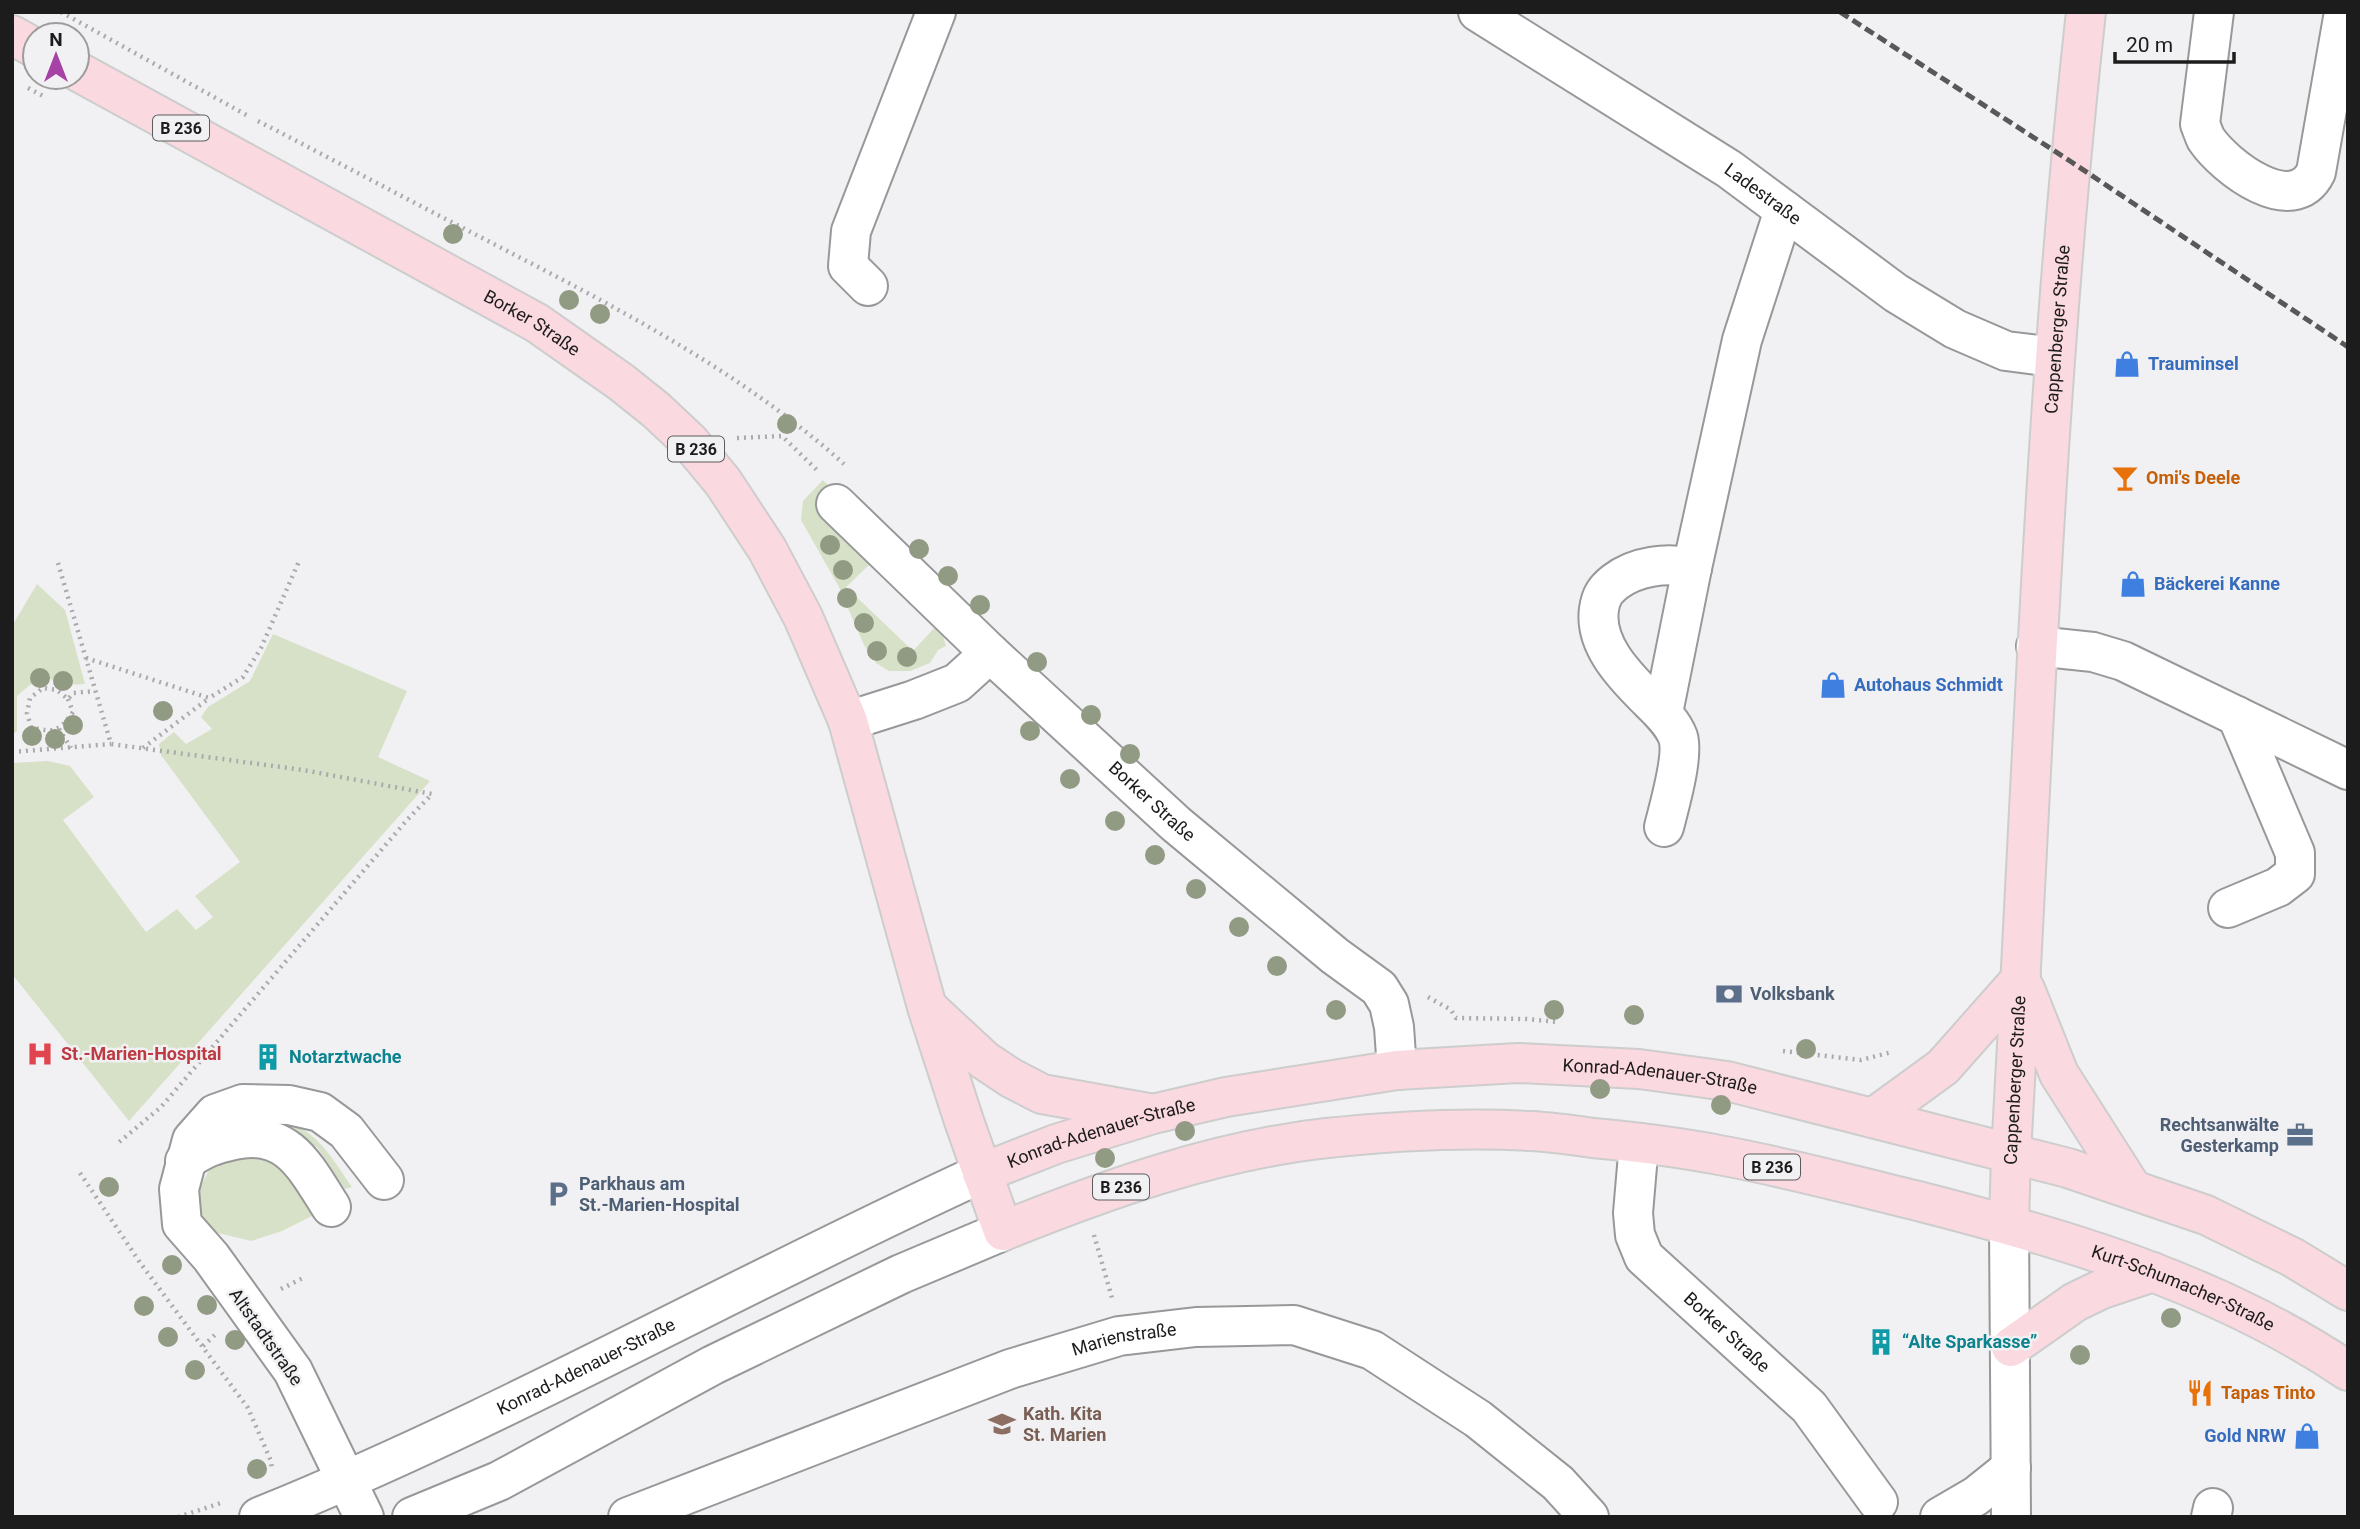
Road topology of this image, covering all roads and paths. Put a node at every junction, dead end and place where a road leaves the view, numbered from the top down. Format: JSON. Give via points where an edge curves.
{"nodes":[{"id":1,"x":936,"y":12,"type":"edge"},
{"id":2,"x":1478,"y":12,"type":"edge"},
{"id":3,"x":2086,"y":12,"type":"edge"},
{"id":4,"x":2214,"y":12,"type":"edge"},
{"id":5,"x":2344,"y":12,"type":"edge"},
{"id":6,"x":91,"y":79,"type":"edge"},
{"id":7,"x":1784,"y":210,"type":"junction"},
{"id":8,"x":868,"y":286,"type":"dead end"},
{"id":9,"x":2054,"y":357,"type":"junction"},
{"id":10,"x":689,"y":441,"type":"junction"},
{"id":11,"x":836,"y":504,"type":"joint"},
{"id":12,"x":300,"y":559,"type":"dead end"},
{"id":13,"x":58,"y":563,"type":"dead end"},
{"id":14,"x":1692,"y":568,"type":"junction"},
{"id":15,"x":2036,"y":646,"type":"junction"},
{"id":16,"x":990,"y":653,"type":"junction"},
{"id":17,"x":86,"y":658,"type":"junction"},
{"id":18,"x":95,"y":691,"type":"junction"},
{"id":19,"x":209,"y":698,"type":"junction"},
{"id":20,"x":68,"y":699,"type":"junction"},
{"id":21,"x":1663,"y":713,"type":"junction"},
{"id":22,"x":2237,"y":716,"type":"junction"},
{"id":23,"x":848,"y":721,"type":"junction"},
{"id":24,"x":59,"y":729,"type":"junction"},
{"id":25,"x":111,"y":744,"type":"junction"},
{"id":26,"x":71,"y":748,"type":"junction"},
{"id":27,"x":144,"y":748,"type":"junction"},
{"id":28,"x":12,"y":752,"type":"edge"},
{"id":29,"x":2348,"y":770,"type":"edge"},
{"id":30,"x":1664,"y":827,"type":"dead end"},
{"id":31,"x":2228,"y":908,"type":"dead end"},
{"id":32,"x":2021,"y":979,"type":"junction"},
{"id":33,"x":927,"y":1007,"type":"junction"},
{"id":34,"x":1397,"y":1070,"type":"junction"},
{"id":35,"x":1153,"y":1114,"type":"junction"},
{"id":36,"x":1873,"y":1118,"type":"junction"},
{"id":37,"x":118,"y":1143,"type":"dead end"},
{"id":38,"x":1639,"y":1143,"type":"junction"},
{"id":39,"x":2011,"y":1153,"type":"junction"},
{"id":40,"x":185,"y":1161,"type":"junction"},
{"id":41,"x":80,"y":1173,"type":"dead end"},
{"id":42,"x":982,"y":1173,"type":"junction"},
{"id":43,"x":384,"y":1180,"type":"dead end"},
{"id":44,"x":2133,"y":1190,"type":"junction"},
{"id":45,"x":1084,"y":1199,"type":"junction"},
{"id":46,"x":331,"y":1207,"type":"dead end"},
{"id":47,"x":2009,"y":1224,"type":"junction"},
{"id":48,"x":1003,"y":1231,"type":"junction"},
{"id":49,"x":2153,"y":1272,"type":"junction"},
{"id":50,"x":2348,"y":1291,"type":"edge"},
{"id":51,"x":1119,"y":1336,"type":"junction"},
{"id":52,"x":2011,"y":1347,"type":"junction"},
{"id":53,"x":2348,"y":1371,"type":"edge"},
{"id":54,"x":2011,"y":1468,"type":"junction"},
{"id":55,"x":348,"y":1480,"type":"junction"},
{"id":56,"x":1878,"y":1502,"type":"dead end"},
{"id":57,"x":267,"y":1513,"type":"edge"},
{"id":58,"x":364,"y":1517,"type":"edge"},
{"id":59,"x":412,"y":1517,"type":"edge"},
{"id":60,"x":628,"y":1517,"type":"edge"},
{"id":61,"x":1589,"y":1517,"type":"edge"},
{"id":62,"x":1940,"y":1517,"type":"edge"},
{"id":63,"x":2011,"y":1517,"type":"edge"}],
"edges":[{"from":1,"to":8,"type":"street","via":[[850,231],[848,266]]},
{"from":2,"to":7,"type":"street","name":"Ladestraße","via":[[1729,169]]},
{"from":3,"to":9,"type":"main road","name":"Cappenberger Straße"},
{"from":4,"to":5,"type":"street","via":[[2200,124],[2225,160],[2255,182],[2286,191],[2304,187],[2316,172]]},
{"from":6,"to":10,"type":"main road","name":"Borker Straße","number":"B 236","via":[[537,323],[621,382]]},
{"from":7,"to":9,"type":"street","name":"Ladestraße","via":[[1896,293],[1955,329],[2006,351]]},
{"from":7,"to":14,"type":"street","via":[[1742,340]]},
{"from":9,"to":15,"type":"main road","name":"Cappenberger Straße"},
{"from":10,"to":11,"type":"path","via":[[782,436],[844,496]]},
{"from":10,"to":23,"type":"main road","name":"Borker Straße","number":"B 236","via":[[723,482],[767,549],[803,617]]},
{"from":11,"to":16,"type":"street","name":"Borker Straße"},
{"from":12,"to":19,"type":"path","via":[[261,648],[243,677]]},
{"from":13,"to":17,"type":"path"},
{"from":14,"to":21,"type":"street"},
{"from":14,"to":21,"type":"street","via":[[1659,565],[1637,571],[1620,578],[1601,597],[1598,621],[1604,644]]},
{"from":15,"to":22,"type":"street","via":[[2093,652],[2123,661]]},
{"from":15,"to":32,"type":"main road","name":"Cappenberger Straße"},
{"from":16,"to":23,"type":"street","via":[[957,683]]},
{"from":16,"to":34,"type":"street","name":"Borker Straße","via":[[1176,824],[1379,988],[1389,1004]]},
{"from":17,"to":18,"type":"path"},
{"from":17,"to":19,"type":"path"},
{"from":18,"to":20,"type":"path","via":[[73,693]]},
{"from":18,"to":25,"type":"path"},
{"from":19,"to":27,"type":"path"},
{"from":20,"to":24,"type":"path","via":[[72,712]]},
{"from":20,"to":24,"type":"path","via":[[57,690],[43,688],[30,698],[27,713],[31,727],[48,732]]},
{"from":21,"to":30,"type":"street","via":[[1679,742]]},
{"from":22,"to":29,"type":"street"},
{"from":22,"to":31,"type":"street","via":[[2295,853],[2295,874],[2278,887]]},
{"from":23,"to":33,"type":"main road","name":"Borker Straße","number":"B 236"},
{"from":24,"to":26,"type":"path"},
{"from":25,"to":26,"type":"path"},
{"from":25,"to":27,"type":"path"},
{"from":26,"to":28,"type":"path"},
{"from":27,"to":37,"type":"path","via":[[432,794],[161,1107]]},
{"from":32,"to":36,"type":"main road","via":[[1943,1067]]},
{"from":32,"to":39,"type":"main road","name":"Cappenberger Straße"},
{"from":32,"to":44,"type":"main road","via":[[2059,1074]]},
{"from":33,"to":35,"type":"main road","via":[[984,1060],[1042,1094]]},
{"from":33,"to":42,"type":"main road","name":"Borker Straße","number":"B 236"},
{"from":34,"to":35,"type":"main road","name":"Konrad-Adenauer-Straße","via":[[1226,1097]]},
{"from":34,"to":36,"type":"main road","name":"Konrad-Adenauer-Straße","via":[[1518,1063],[1639,1069],[1727,1082]]},
{"from":35,"to":42,"type":"main road","name":"Konrad-Adenauer-Straße"},
{"from":36,"to":39,"type":"main road","name":"Konrad-Adenauer-Straße"},
{"from":38,"to":45,"type":"main road","number":"B 236","via":[[1531,1131],[1404,1132],[1323,1139],[1243,1152]]},
{"from":38,"to":47,"type":"main road","number":"B 236","via":[[1731,1157]]},
{"from":38,"to":56,"type":"street","name":"Borker Straße","via":[[1633,1213],[1644,1257],[1809,1408]]},
{"from":39,"to":44,"type":"main road"},
{"from":39,"to":47,"type":"main road","name":"Cappenberger Straße"},
{"from":40,"to":43,"type":"street","name":"Altstadtstraße","via":[[192,1140],[215,1114],[243,1104],[289,1105],[320,1112],[346,1131]]},
{"from":40,"to":46,"type":"street","via":[[206,1147],[253,1136],[278,1141],[303,1163]]},
{"from":40,"to":55,"type":"street","name":"Altstadtstraße","via":[[181,1224],[211,1257],[293,1371]]},
{"from":41,"to":57,"type":"path","via":[[248,1408],[271,1461]]},
{"from":42,"to":48,"type":"main road","name":"Borker Straße","number":"B 236"},
{"from":42,"to":55,"type":"street","name":"Konrad-Adenauer-Straße"},
{"from":44,"to":50,"type":"main road","via":[[2206,1215],[2292,1257]]},
{"from":45,"to":48,"type":"main road","number":"B 236"},
{"from":45,"to":51,"type":"path"},
{"from":47,"to":49,"type":"main road","name":"Kurt-Schumacher-Straße","number":"B 236"},
{"from":47,"to":52,"type":"street","name":"Cappenberger Straße"},
{"from":48,"to":59,"type":"street","via":[[901,1274],[713,1365],[499,1481]]},
{"from":49,"to":52,"type":"main road","via":[[2075,1302]]},
{"from":49,"to":53,"type":"main road","name":"Kurt-Schumacher-Straße","number":"B 236","via":[[2261,1319]]},
{"from":51,"to":60,"type":"street","name":"Marienstraße","via":[[1010,1369]]},
{"from":51,"to":61,"type":"street","name":"Marienstraße","via":[[1196,1327],[1294,1325],[1372,1350],[1478,1419],[1558,1483]]},
{"from":52,"to":54,"type":"street","name":"Cappenberger Straße"},
{"from":54,"to":62,"type":"street"},
{"from":54,"to":63,"type":"street","name":"Cappenberger Straße"},
{"from":55,"to":57,"type":"street","name":"Konrad-Adenauer-Straße"},
{"from":55,"to":58,"type":"street","name":"Altstadtstraße"}]}
